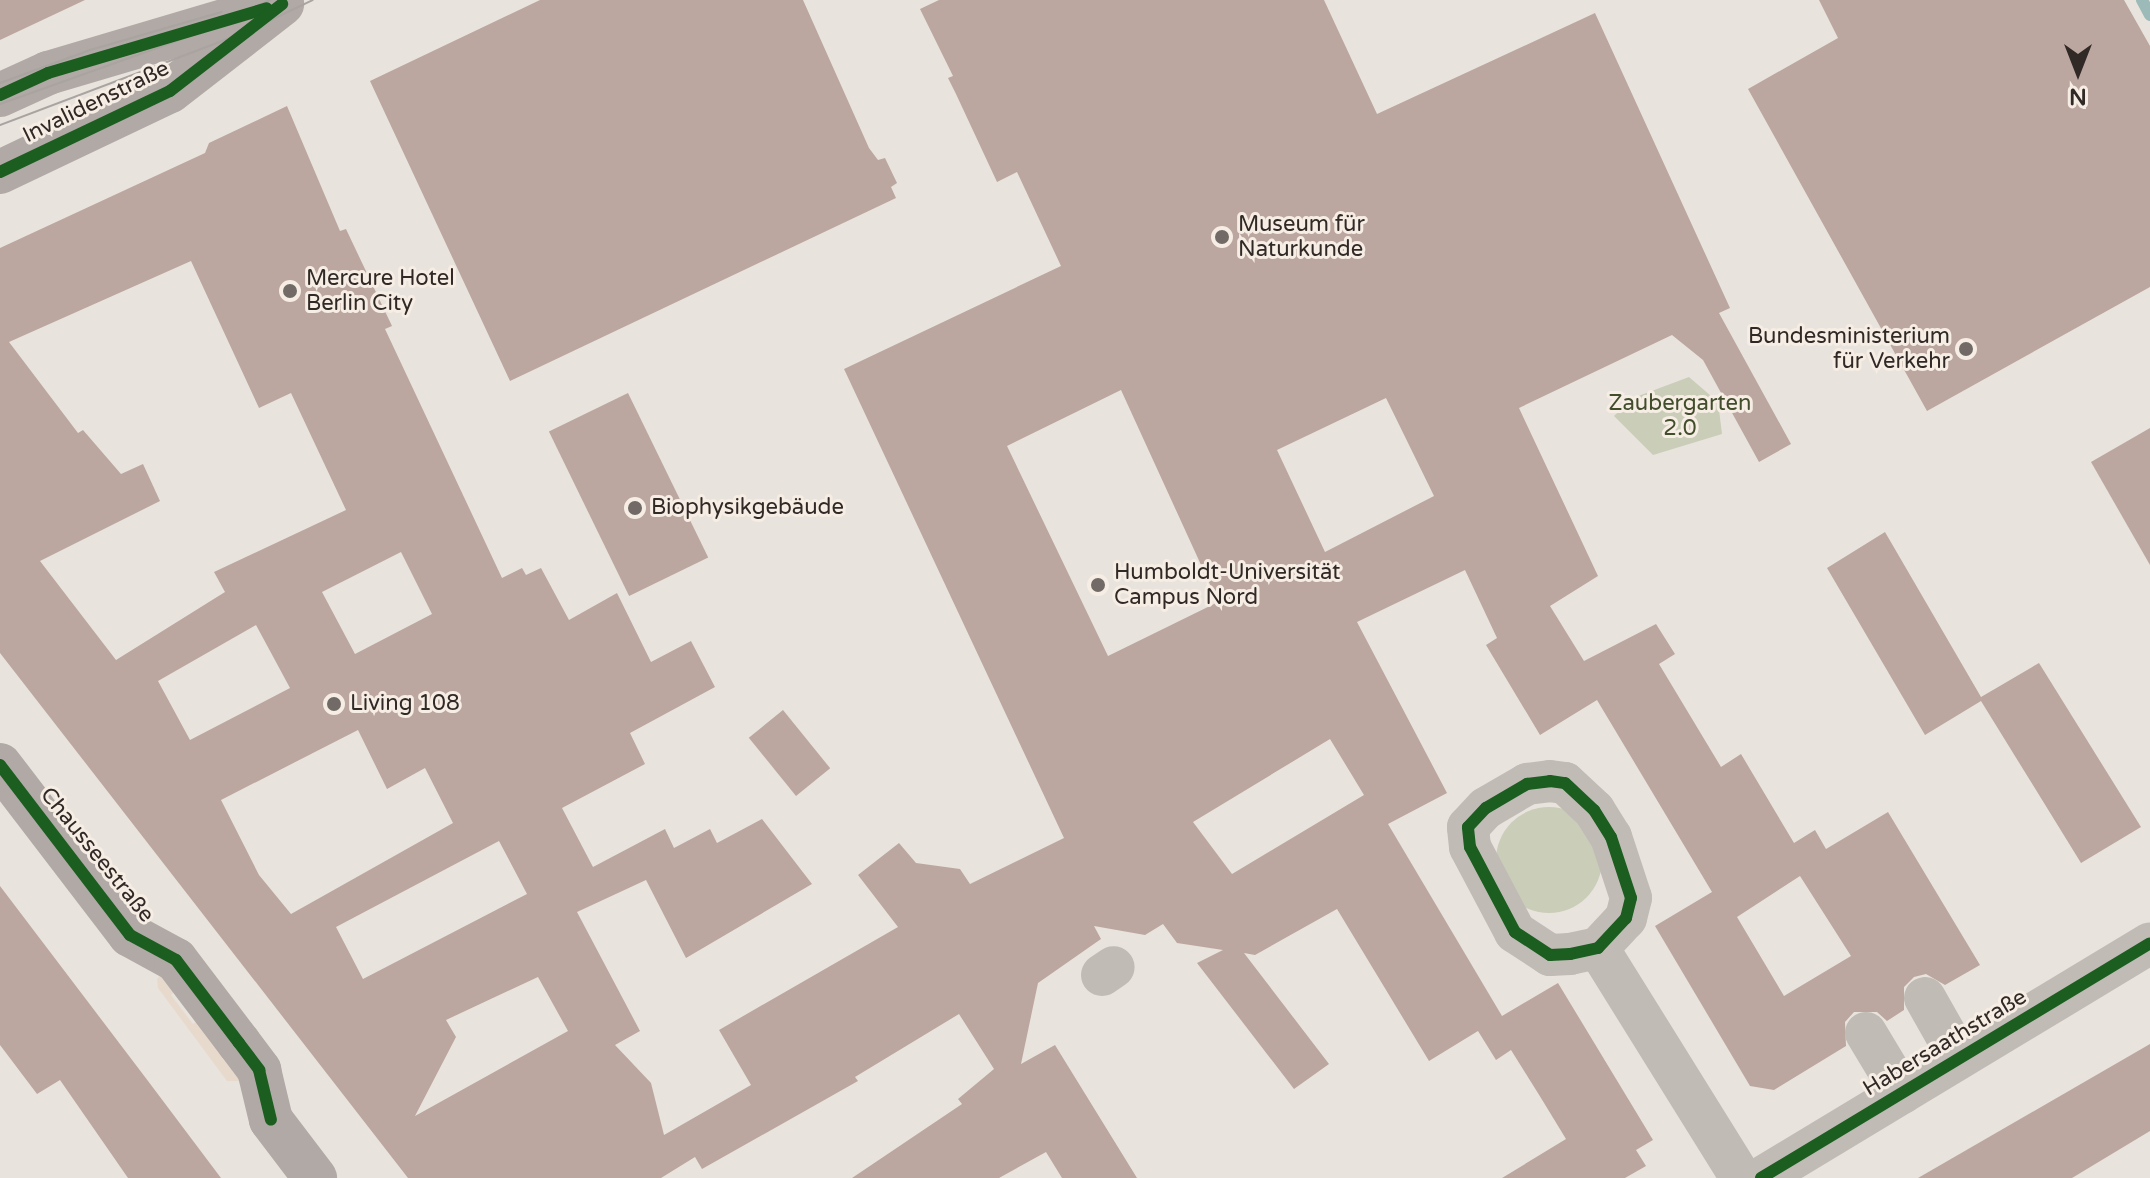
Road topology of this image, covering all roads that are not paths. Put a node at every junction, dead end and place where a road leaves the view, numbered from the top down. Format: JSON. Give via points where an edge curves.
{"nodes":[{"id":1,"x":285,"y":2,"type":"edge"},
{"id":2,"x":0,"y":95,"type":"edge"},
{"id":3,"x":0,"y":172,"type":"edge"},
{"id":4,"x":0,"y":765,"type":"edge"},
{"id":5,"x":2150,"y":943,"type":"edge"},
{"id":6,"x":1598,"y":948,"type":"dead end"},
{"id":7,"x":1925,"y":998,"type":"dead end"},
{"id":8,"x":1866,"y":1033,"type":"dead end"},
{"id":9,"x":1959,"y":1058,"type":"junction"},
{"id":10,"x":1902,"y":1093,"type":"junction"},
{"id":11,"x":1777,"y":1174,"type":"edge"},
{"id":12,"x":315,"y":1178,"type":"edge"},
{"id":13,"x":1741,"y":1178,"type":"edge"}],
"edges":[{"from":1,"to":2,"type":"main road","name":"Invalidenstraße","via":[[48,73]]},
{"from":1,"to":3,"type":"main road","name":"Invalidenstraße","via":[[170,91]]},
{"from":4,"to":12,"type":"main road","name":"Chausseestraße","via":[[130,935],[176,960],[209,1003],[259,1070],[271,1120]]},
{"from":5,"to":9,"type":"street","name":"Habersaathstraße"},
{"from":6,"to":13,"type":"street"},
{"from":7,"to":9,"type":"street"},
{"from":8,"to":10,"type":"street"},
{"from":9,"to":10,"type":"street","name":"Habersaathstraße"},
{"from":10,"to":11,"type":"street","name":"Habersaathstraße"}]}
